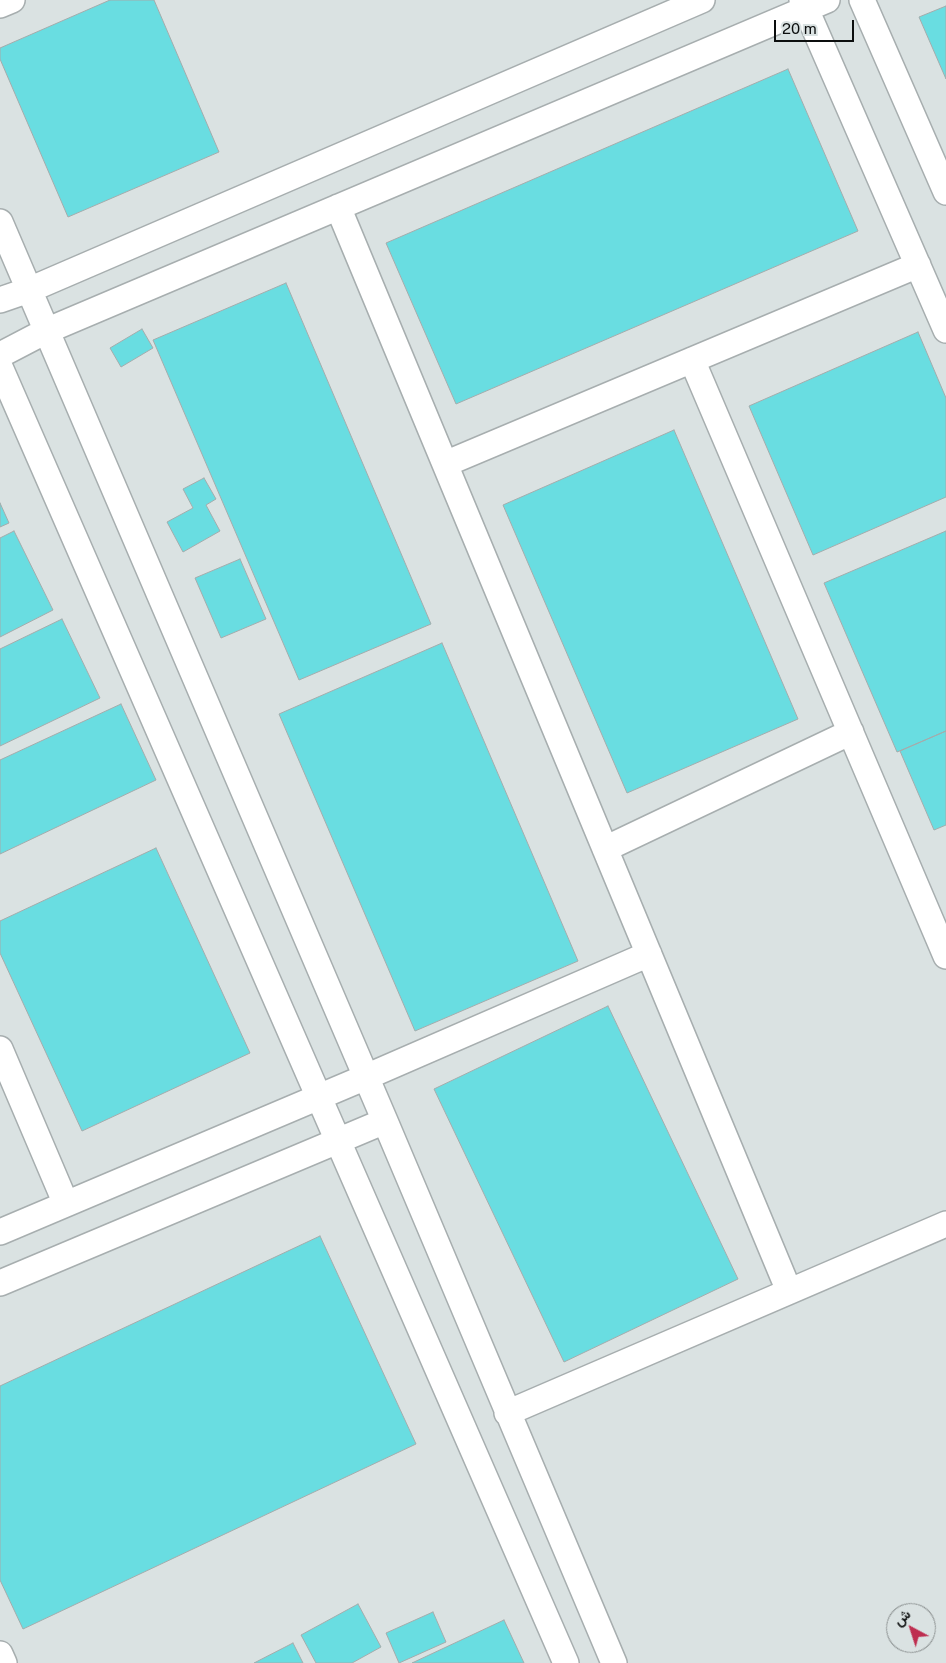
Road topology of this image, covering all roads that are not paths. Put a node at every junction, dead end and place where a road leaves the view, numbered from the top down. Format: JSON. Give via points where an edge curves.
{"nodes":[{"id":1,"x":12,"y":0,"type":"edge"},
{"id":2,"x":702,"y":0,"type":"edge"},
{"id":3,"x":862,"y":0,"type":"edge"},
{"id":4,"x":812,"y":3,"type":"edge"},
{"id":5,"x":0,"y":5,"type":"edge"},
{"id":6,"x":946,"y":192,"type":"edge"},
{"id":7,"x":338,"y":207,"type":"junction"},
{"id":8,"x":0,"y":222,"type":"edge"},
{"id":9,"x":918,"y":265,"type":"junction"},
{"id":10,"x":29,"y":290,"type":"junction"},
{"id":11,"x":0,"y":300,"type":"edge"},
{"id":12,"x":946,"y":330,"type":"edge"},
{"id":13,"x":46,"y":331,"type":"junction"},
{"id":14,"x":0,"y":355,"type":"edge"},
{"id":15,"x":692,"y":360,"type":"junction"},
{"id":16,"x":0,"y":367,"type":"edge"},
{"id":17,"x":445,"y":464,"type":"junction"},
{"id":18,"x":851,"y":732,"type":"junction"},
{"id":19,"x":605,"y":849,"type":"junction"},
{"id":20,"x":649,"y":954,"type":"junction"},
{"id":21,"x":946,"y":956,"type":"edge"},
{"id":22,"x":0,"y":1048,"type":"edge"},
{"id":23,"x":366,"y":1077,"type":"junction"},
{"id":24,"x":318,"y":1097,"type":"junction"},
{"id":25,"x":385,"y":1121,"type":"junction"},
{"id":26,"x":338,"y":1142,"type":"junction"},
{"id":27,"x":66,"y":1204,"type":"junction"},
{"id":28,"x":946,"y":1224,"type":"edge"},
{"id":29,"x":0,"y":1232,"type":"edge"},
{"id":30,"x":0,"y":1283,"type":"edge"},
{"id":31,"x":789,"y":1292,"type":"junction"},
{"id":32,"x":508,"y":1413,"type":"junction"},
{"id":33,"x":0,"y":1654,"type":"edge"},
{"id":34,"x":4,"y":1663,"type":"edge"},
{"id":35,"x":566,"y":1663,"type":"edge"},
{"id":36,"x":614,"y":1663,"type":"edge"}],
"edges":[{"from":1,"to":5,"type":"street"},
{"from":2,"to":10,"type":"street"},
{"from":3,"to":6,"type":"street"},
{"from":4,"to":7,"type":"street"},
{"from":4,"to":9,"type":"street"},
{"from":7,"to":13,"type":"street"},
{"from":7,"to":17,"type":"street"},
{"from":8,"to":10,"type":"street"},
{"from":9,"to":12,"type":"street"},
{"from":9,"to":15,"type":"street"},
{"from":10,"to":11,"type":"street"},
{"from":10,"to":13,"type":"street"},
{"from":13,"to":14,"type":"street"},
{"from":13,"to":23,"type":"street"},
{"from":15,"to":17,"type":"street"},
{"from":15,"to":18,"type":"street"},
{"from":16,"to":24,"type":"street"},
{"from":17,"to":19,"type":"street"},
{"from":18,"to":19,"type":"street"},
{"from":18,"to":21,"type":"street"},
{"from":19,"to":20,"type":"street"},
{"from":20,"to":23,"type":"street"},
{"from":20,"to":31,"type":"street"},
{"from":22,"to":27,"type":"street"},
{"from":23,"to":24,"type":"street"},
{"from":23,"to":25,"type":"street"},
{"from":24,"to":26,"type":"street"},
{"from":24,"to":27,"type":"street"},
{"from":25,"to":26,"type":"street"},
{"from":25,"to":32,"type":"street"},
{"from":26,"to":30,"type":"street"},
{"from":26,"to":35,"type":"street"},
{"from":27,"to":29,"type":"street"},
{"from":28,"to":31,"type":"street"},
{"from":31,"to":32,"type":"street"},
{"from":32,"to":36,"type":"street"},
{"from":33,"to":34,"type":"street"}]}
